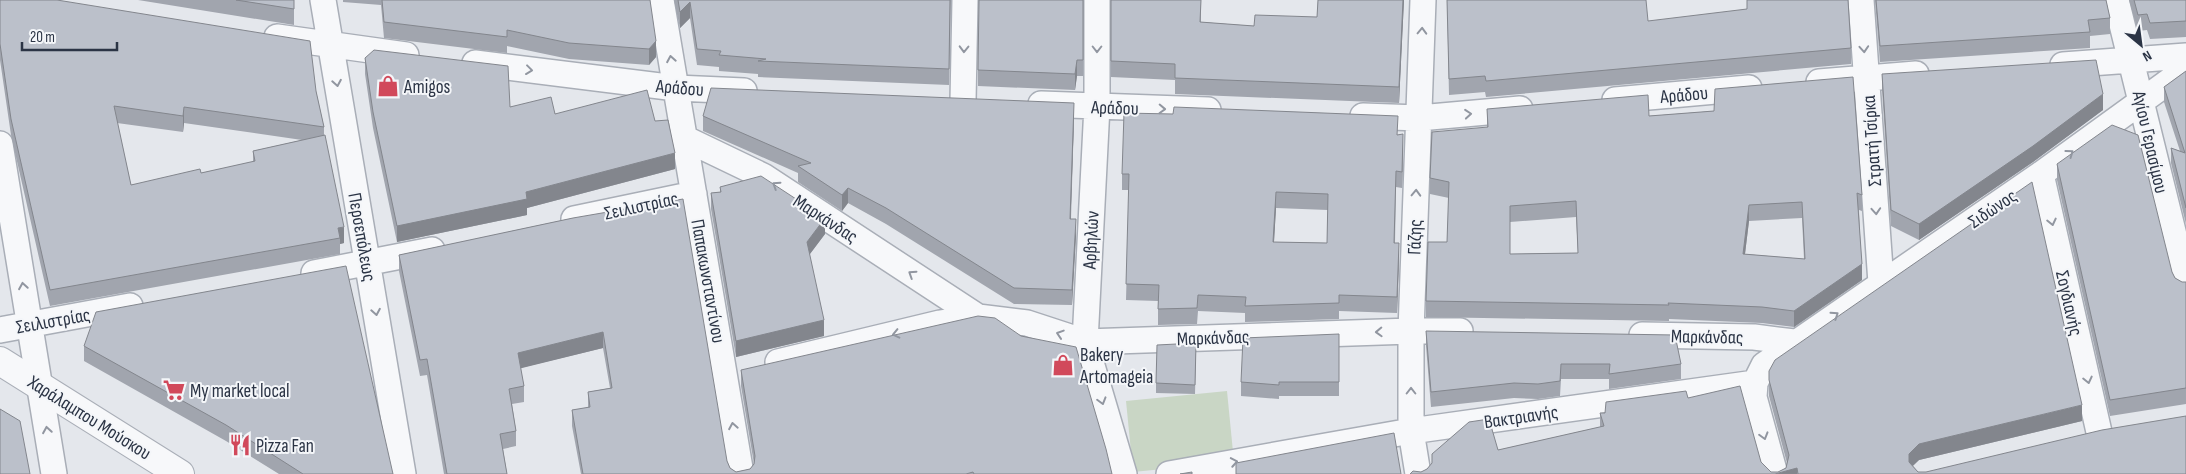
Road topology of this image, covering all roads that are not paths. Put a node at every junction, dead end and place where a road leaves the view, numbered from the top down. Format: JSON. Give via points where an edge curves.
{"nodes":[{"id":1,"x":323,"y":0,"type":"edge"},
{"id":2,"x":661,"y":0,"type":"edge"},
{"id":3,"x":965,"y":0,"type":"edge"},
{"id":4,"x":1097,"y":0,"type":"edge"},
{"id":5,"x":1423,"y":0,"type":"edge"},
{"id":6,"x":1861,"y":0,"type":"edge"},
{"id":7,"x":2116,"y":0,"type":"edge"},
{"id":8,"x":253,"y":33,"type":"edge"},
{"id":9,"x":331,"y":46,"type":"junction"},
{"id":10,"x":2186,"y":56,"type":"edge"},
{"id":11,"x":2130,"y":60,"type":"junction"},
{"id":12,"x":2042,"y":66,"type":"edge"},
{"id":13,"x":2186,"y":68,"type":"edge"},
{"id":14,"x":1935,"y":73,"type":"edge"},
{"id":15,"x":1866,"y":77,"type":"junction"},
{"id":16,"x":1797,"y":84,"type":"edge"},
{"id":17,"x":1768,"y":86,"type":"edge"},
{"id":18,"x":676,"y":88,"type":"junction"},
{"id":19,"x":765,"y":92,"type":"edge"},
{"id":20,"x":962,"y":101,"type":"edge"},
{"id":21,"x":2142,"y":102,"type":"junction"},
{"id":22,"x":1020,"y":103,"type":"edge"},
{"id":23,"x":1590,"y":103,"type":"edge"},
{"id":24,"x":1097,"y":106,"type":"junction"},
{"id":25,"x":1540,"y":107,"type":"edge"},
{"id":26,"x":1233,"y":111,"type":"edge"},
{"id":27,"x":1340,"y":115,"type":"edge"},
{"id":28,"x":1419,"y":118,"type":"junction"},
{"id":29,"x":684,"y":138,"type":"junction"},
{"id":30,"x":0,"y":144,"type":"edge"},
{"id":31,"x":2041,"y":174,"type":"junction"},
{"id":32,"x":694,"y":194,"type":"junction"},
{"id":33,"x":550,"y":224,"type":"edge"},
{"id":34,"x":2180,"y":238,"type":"edge"},
{"id":35,"x":454,"y":245,"type":"edge"},
{"id":36,"x":368,"y":263,"type":"junction"},
{"id":37,"x":291,"y":277,"type":"edge"},
{"id":38,"x":1882,"y":283,"type":"junction"},
{"id":39,"x":2186,"y":284,"type":"edge"},
{"id":40,"x":155,"y":302,"type":"edge"},
{"id":41,"x":978,"y":317,"type":"junction"},
{"id":42,"x":30,"y":324,"type":"junction"},
{"id":43,"x":0,"y":330,"type":"edge"},
{"id":44,"x":1411,"y":331,"type":"junction"},
{"id":45,"x":1480,"y":332,"type":"edge"},
{"id":46,"x":1617,"y":334,"type":"edge"},
{"id":47,"x":1085,"y":342,"type":"junction"},
{"id":48,"x":1794,"y":342,"type":"junction"},
{"id":49,"x":0,"y":361,"type":"edge"},
{"id":50,"x":740,"y":371,"type":"junction"},
{"id":51,"x":40,"y":386,"type":"junction"},
{"id":52,"x":1754,"y":390,"type":"junction"},
{"id":53,"x":1411,"y":431,"type":"junction"},
{"id":54,"x":2099,"y":432,"type":"edge"},
{"id":55,"x":54,"y":474,"type":"edge"},
{"id":56,"x":180,"y":474,"type":"edge"},
{"id":57,"x":403,"y":474,"type":"edge"},
{"id":58,"x":741,"y":474,"type":"edge"},
{"id":59,"x":1124,"y":474,"type":"edge"},
{"id":60,"x":1169,"y":474,"type":"edge"},
{"id":61,"x":1418,"y":474,"type":"edge"},
{"id":62,"x":1775,"y":474,"type":"edge"}],
"edges":[{"from":1,"to":9,"type":"street","name":"Περσεπόλεως"},
{"from":18,"to":2,"type":"street","name":"Παπακωνσταντίνου","one_way":true},
{"from":3,"to":20,"type":"street","one_way":true},
{"from":4,"to":24,"type":"street","name":"Αρβηλών","one_way":true},
{"from":28,"to":5,"type":"street","name":"Γάζης","one_way":true},
{"from":6,"to":15,"type":"street","name":"Στρατή Τσίρκα","one_way":true},
{"from":7,"to":11,"type":"street","name":"Αγίου Γερασίμου"},
{"from":8,"to":9,"type":"street","name":"Αράδου"},
{"from":9,"to":18,"type":"street","name":"Αράδου","one_way":true},
{"from":9,"to":36,"type":"street","name":"Περσεπόλεως","one_way":true},
{"from":10,"to":11,"type":"street"},
{"from":11,"to":12,"type":"street"},
{"from":11,"to":21,"type":"street","name":"Αγίου Γερασίμου"},
{"from":13,"to":21,"type":"street","name":"Σιδώνος"},
{"from":14,"to":15,"type":"street"},
{"from":15,"to":16,"type":"street"},
{"from":15,"to":38,"type":"street","name":"Στρατή Τσίρκα","one_way":true},
{"from":17,"to":23,"type":"street","name":"Αράδου"},
{"from":18,"to":19,"type":"street","name":"Αράδου"},
{"from":18,"to":29,"type":"street","name":"Παπακωνσταντίνου"},
{"from":31,"to":21,"type":"street","name":"Σιδώνος","one_way":true},
{"from":21,"to":34,"type":"street","name":"Αγίου Γερασίμου"},
{"from":22,"to":24,"type":"street","name":"Αράδου"},
{"from":24,"to":26,"type":"street","name":"Αράδου","one_way":true},
{"from":24,"to":47,"type":"street","name":"Αρβηλών"},
{"from":28,"to":25,"type":"street","one_way":true},
{"from":27,"to":28,"type":"street"},
{"from":44,"to":28,"type":"street","name":"Γάζης","one_way":true},
{"from":29,"to":32,"type":"street","name":"Παπακωνσταντίνου"},
{"from":41,"to":29,"type":"street","name":"Μαρκάνδας","one_way":true,"via":[[763,176]]},
{"from":42,"to":30,"type":"street","one_way":true},
{"from":31,"to":38,"type":"street","name":"Σιδώνος"},
{"from":31,"to":54,"type":"street","name":"Σογδιανής","one_way":true},
{"from":32,"to":33,"type":"street","name":"Σειλιστρίας"},
{"from":32,"to":50,"type":"street","name":"Παπακωνσταντίνου"},
{"from":34,"to":39,"type":"street","name":"Αγίου Γερασίμου"},
{"from":35,"to":36,"type":"street"},
{"from":36,"to":37,"type":"street"},
{"from":36,"to":57,"type":"street","name":"Περσεπόλεως","one_way":true},
{"from":48,"to":38,"type":"street","name":"Σιδώνος","one_way":true},
{"from":40,"to":42,"type":"street","name":"Σειλιστρίας"},
{"from":47,"to":41,"type":"street","name":"Μαρκάνδας","one_way":true,"via":[[1027,323]]},
{"from":41,"to":50,"type":"street","one_way":true,"via":[[940,323]]},
{"from":42,"to":43,"type":"street","name":"Σειλιστρίας"},
{"from":42,"to":51,"type":"street"},
{"from":44,"to":45,"type":"street","name":"Μαρκάνδας"},
{"from":44,"to":47,"type":"street","name":"Μαρκάνδας","one_way":true},
{"from":53,"to":44,"type":"street","name":"Γάζης","one_way":true},
{"from":46,"to":48,"type":"street","name":"Μαρκάνδας","via":[[1754,337]]},
{"from":47,"to":59,"type":"street","name":"Αρβηλών","one_way":true},
{"from":48,"to":52,"type":"street","name":"Σιδώνος","via":[[1764,365]]},
{"from":49,"to":51,"type":"street","name":"Χαράλαμπου Μούσκου"},
{"from":58,"to":50,"type":"street","name":"Παπακωνσταντίνου","one_way":true},
{"from":55,"to":51,"type":"street","one_way":true},
{"from":51,"to":56,"type":"street","name":"Χαράλαμπου Μούσκου"},
{"from":52,"to":53,"type":"street","name":"Βακτριανής"},
{"from":52,"to":62,"type":"street","one_way":true},
{"from":60,"to":53,"type":"street","name":"Βακτριανής","one_way":true},
{"from":53,"to":61,"type":"street","name":"Γάζης"}]}
